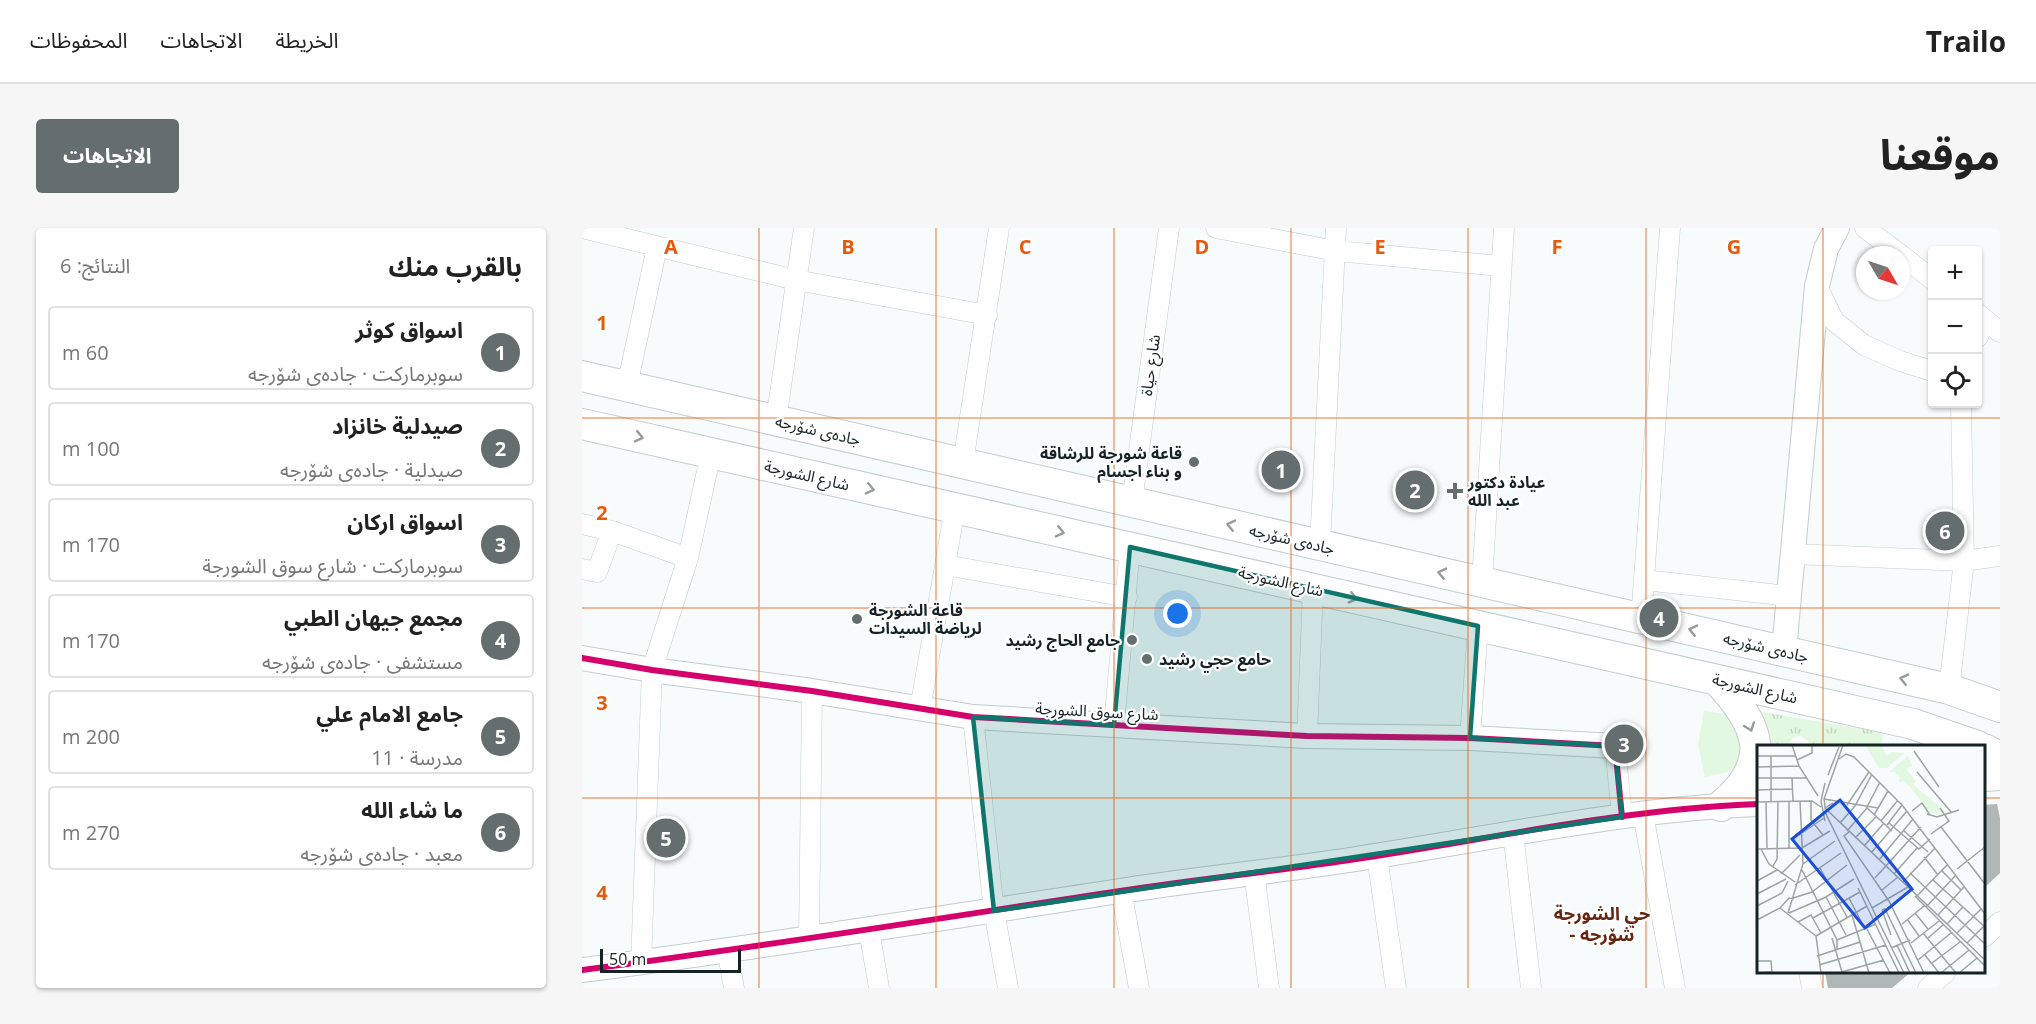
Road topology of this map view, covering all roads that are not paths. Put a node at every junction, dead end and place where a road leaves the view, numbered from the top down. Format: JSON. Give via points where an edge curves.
{"nodes":[{"id":1,"x":582,"y":228,"type":"edge"},
{"id":2,"x":804,"y":228,"type":"edge"},
{"id":3,"x":999,"y":228,"type":"edge"},
{"id":4,"x":1169,"y":228,"type":"edge"},
{"id":5,"x":1216,"y":228,"type":"edge"},
{"id":6,"x":1336,"y":228,"type":"edge"},
{"id":7,"x":1504,"y":228,"type":"edge"},
{"id":8,"x":1670,"y":228,"type":"edge"},
{"id":9,"x":1837,"y":228,"type":"edge"},
{"id":10,"x":1865,"y":228,"type":"edge"},
{"id":11,"x":1889,"y":246,"type":"edge"},
{"id":12,"x":657,"y":247,"type":"junction"},
{"id":13,"x":1336,"y":251,"type":"junction"},
{"id":14,"x":1910,"y":262,"type":"edge"},
{"id":15,"x":1501,"y":266,"type":"junction"},
{"id":16,"x":1928,"y":276,"type":"edge"},
{"id":17,"x":796,"y":280,"type":"junction"},
{"id":18,"x":1817,"y":286,"type":"junction"},
{"id":19,"x":987,"y":315,"type":"junction"},
{"id":20,"x":1928,"y":369,"type":"edge"},
{"id":21,"x":582,"y":376,"type":"edge"},
{"id":22,"x":627,"y":386,"type":"junction"},
{"id":23,"x":1961,"y":408,"type":"edge"},
{"id":24,"x":776,"y":421,"type":"junction"},
{"id":25,"x":582,"y":424,"type":"edge"},
{"id":26,"x":711,"y":453,"type":"junction"},
{"id":27,"x":963,"y":463,"type":"junction"},
{"id":28,"x":1132,"y":502,"type":"junction"},
{"id":29,"x":955,"y":508,"type":"junction"},
{"id":30,"x":582,"y":524,"type":"edge"},
{"id":31,"x":612,"y":531,"type":"junction"},
{"id":32,"x":1320,"y":545,"type":"junction"},
{"id":33,"x":1130,"y":547,"type":"junction"},
{"id":34,"x":1793,"y":554,"type":"junction"},
{"id":35,"x":2000,"y":556,"type":"edge"},
{"id":36,"x":688,"y":558,"type":"junction"},
{"id":37,"x":1964,"y":561,"type":"junction"},
{"id":38,"x":945,"y":565,"type":"junction"},
{"id":39,"x":582,"y":568,"type":"edge"},
{"id":40,"x":1644,"y":580,"type":"junction"},
{"id":41,"x":1482,"y":582,"type":"junction"},
{"id":42,"x":1313,"y":589,"type":"junction"},
{"id":43,"x":1789,"y":596,"type":"junction"},
{"id":44,"x":1127,"y":597,"type":"junction"},
{"id":45,"x":1641,"y":618,"type":"junction"},
{"id":46,"x":1478,"y":626,"type":"junction"},
{"id":47,"x":1784,"y":651,"type":"junction"},
{"id":48,"x":582,"y":658,"type":"edge"},
{"id":49,"x":652,"y":670,"type":"junction"},
{"id":50,"x":1717,"y":680,"type":"junction"},
{"id":51,"x":1949,"y":689,"type":"junction"},
{"id":52,"x":812,"y":691,"type":"junction"},
{"id":53,"x":2000,"y":707,"type":"edge"},
{"id":54,"x":920,"y":709,"type":"junction"},
{"id":55,"x":973,"y":717,"type":"junction"},
{"id":56,"x":1114,"y":725,"type":"junction"},
{"id":57,"x":1307,"y":736,"type":"junction"},
{"id":58,"x":1470,"y":738,"type":"junction"},
{"id":59,"x":1971,"y":745,"type":"edge"},
{"id":60,"x":1615,"y":746,"type":"joint"},
{"id":61,"x":1985,"y":750,"type":"edge"},
{"id":62,"x":2000,"y":757,"type":"edge"},
{"id":63,"x":2000,"y":778,"type":"edge"},
{"id":64,"x":1985,"y":779,"type":"edge"},
{"id":65,"x":1757,"y":804,"type":"edge"},
{"id":66,"x":1721,"y":806,"type":"junction"},
{"id":67,"x":1633,"y":816,"type":"junction"},
{"id":68,"x":1514,"y":833,"type":"junction"},
{"id":69,"x":1377,"y":856,"type":"junction"},
{"id":70,"x":1254,"y":872,"type":"junction"},
{"id":71,"x":1121,"y":891,"type":"junction"},
{"id":72,"x":994,"y":911,"type":"junction"},
{"id":73,"x":2000,"y":922,"type":"edge"},
{"id":74,"x":869,"y":930,"type":"junction"},
{"id":75,"x":1985,"y":935,"type":"edge"},
{"id":76,"x":809,"y":939,"type":"junction"},
{"id":77,"x":727,"y":949,"type":"junction"},
{"id":78,"x":641,"y":963,"type":"junction"},
{"id":79,"x":582,"y":970,"type":"edge"},
{"id":80,"x":1809,"y":973,"type":"edge"},
{"id":81,"x":1945,"y":973,"type":"edge"},
{"id":82,"x":734,"y":988,"type":"edge"},
{"id":83,"x":879,"y":988,"type":"edge"},
{"id":84,"x":1008,"y":988,"type":"edge"},
{"id":85,"x":1139,"y":988,"type":"edge"},
{"id":86,"x":1269,"y":988,"type":"edge"},
{"id":87,"x":1396,"y":988,"type":"edge"},
{"id":88,"x":1531,"y":988,"type":"edge"},
{"id":89,"x":1675,"y":988,"type":"edge"},
{"id":90,"x":1812,"y":988,"type":"edge"},
{"id":91,"x":1928,"y":988,"type":"edge"}],
"edges":[{"from":1,"to":12,"type":"street"},
{"from":2,"to":17,"type":"street"},
{"from":3,"to":19,"type":"street"},
{"from":4,"to":28,"type":"street","name":"شارع حياة"},
{"from":5,"to":13,"type":"street"},
{"from":6,"to":13,"type":"street"},
{"from":7,"to":15,"type":"street"},
{"from":8,"to":40,"type":"street"},
{"from":9,"to":18,"type":"street"},
{"from":10,"to":11,"type":"street"},
{"from":12,"to":17,"type":"street"},
{"from":12,"to":22,"type":"street"},
{"from":13,"to":15,"type":"street"},
{"from":13,"to":32,"type":"street"},
{"from":14,"to":16,"type":"street"},
{"from":15,"to":41,"type":"street"},
{"from":17,"to":19,"type":"street"},
{"from":17,"to":24,"type":"street"},
{"from":18,"to":20,"type":"street","via":[[1834,321],[1864,345]]},
{"from":18,"to":34,"type":"street"},
{"from":19,"to":27,"type":"street"},
{"from":21,"to":22,"type":"main road","name":"جادەی شۆرجە"},
{"from":22,"to":24,"type":"main road","name":"جادەی شۆرجە"},
{"from":23,"to":37,"type":"street"},
{"from":24,"to":27,"type":"main road","name":"جادەی شۆرجە"},
{"from":25,"to":26,"type":"main road","name":"شارع الشورجة","one_way":true},
{"from":26,"to":29,"type":"main road","name":"شارع الشورجة","one_way":true},
{"from":26,"to":36,"type":"street"},
{"from":27,"to":28,"type":"main road","name":"جادەی شۆرجە"},
{"from":32,"to":28,"type":"main road","name":"جادەی شۆرجە","one_way":true},
{"from":29,"to":33,"type":"main road","name":"شارع الشورجة","one_way":true},
{"from":29,"to":38,"type":"street"},
{"from":30,"to":31,"type":"street"},
{"from":31,"to":36,"type":"street"},
{"from":31,"to":39,"type":"street","via":[[597,572]]},
{"from":41,"to":32,"type":"main road","name":"جادەی شۆرجە","one_way":true},
{"from":33,"to":42,"type":"main road","name":"شارع الشورجة"},
{"from":33,"to":44,"type":"street"},
{"from":34,"to":37,"type":"street"},
{"from":34,"to":43,"type":"street"},
{"from":35,"to":37,"type":"street"},
{"from":36,"to":49,"type":"street"},
{"from":37,"to":51,"type":"street"},
{"from":38,"to":44,"type":"street"},
{"from":38,"to":54,"type":"street"},
{"from":40,"to":43,"type":"street"},
{"from":40,"to":45,"type":"street"},
{"from":41,"to":45,"type":"main road","name":"جادەی شۆرجە"},
{"from":41,"to":46,"type":"main road"},
{"from":42,"to":46,"type":"main road","name":"شارع الشورجة","one_way":true},
{"from":42,"to":57,"type":"street"},
{"from":43,"to":47,"type":"street"},
{"from":44,"to":56,"type":"street"},
{"from":47,"to":45,"type":"main road","name":"جادەی شۆرجە","one_way":true},
{"from":46,"to":50,"type":"main road","name":"شارع الشورجة"},
{"from":46,"to":58,"type":"street"},
{"from":51,"to":47,"type":"main road","name":"جادەی شۆرجە","one_way":true},
{"from":48,"to":49,"type":"street","name":"شارع سوق الشورجة"},
{"from":49,"to":52,"type":"street","name":"شارع سوق الشورجة"},
{"from":49,"to":78,"type":"street"},
{"from":50,"to":59,"type":"main road","name":"شارع الشورجة","via":[[1913,724]]},
{"from":50,"to":66,"type":"main road","one_way":true,"via":[[1737,702],[1755,742],[1754,761],[1747,778]]},
{"from":51,"to":53,"type":"main road","name":"جادەی شۆرجە"},
{"from":52,"to":54,"type":"street","name":"شارع سوق الشورجة"},
{"from":52,"to":76,"type":"street"},
{"from":54,"to":55,"type":"street","name":"شارع سوق الشورجة"},
{"from":55,"to":56,"type":"street","name":"شارع سوق الشورجة"},
{"from":55,"to":72,"type":"street"},
{"from":56,"to":57,"type":"street","name":"شارع سوق الشورجة"},
{"from":57,"to":58,"type":"street","name":"شارع سوق الشورجة"},
{"from":58,"to":60,"type":"street","name":"شارع سوق الشورجة"},
{"from":60,"to":67,"type":"street"},
{"from":61,"to":62,"type":"main road"},
{"from":63,"to":64,"type":"street"},
{"from":65,"to":66,"type":"street"},
{"from":66,"to":67,"type":"street"},
{"from":67,"to":68,"type":"street"},
{"from":67,"to":89,"type":"street"},
{"from":68,"to":69,"type":"street"},
{"from":68,"to":88,"type":"street"},
{"from":69,"to":70,"type":"street"},
{"from":69,"to":87,"type":"street"},
{"from":70,"to":71,"type":"street"},
{"from":70,"to":86,"type":"street"},
{"from":71,"to":72,"type":"street"},
{"from":71,"to":85,"type":"street"},
{"from":72,"to":74,"type":"street"},
{"from":72,"to":84,"type":"street"},
{"from":73,"to":75,"type":"street"},
{"from":74,"to":76,"type":"street"},
{"from":74,"to":83,"type":"street"},
{"from":76,"to":77,"type":"street"},
{"from":77,"to":78,"type":"street"},
{"from":77,"to":82,"type":"street"},
{"from":78,"to":79,"type":"street"},
{"from":80,"to":90,"type":"street"},
{"from":81,"to":91,"type":"street"}]}
